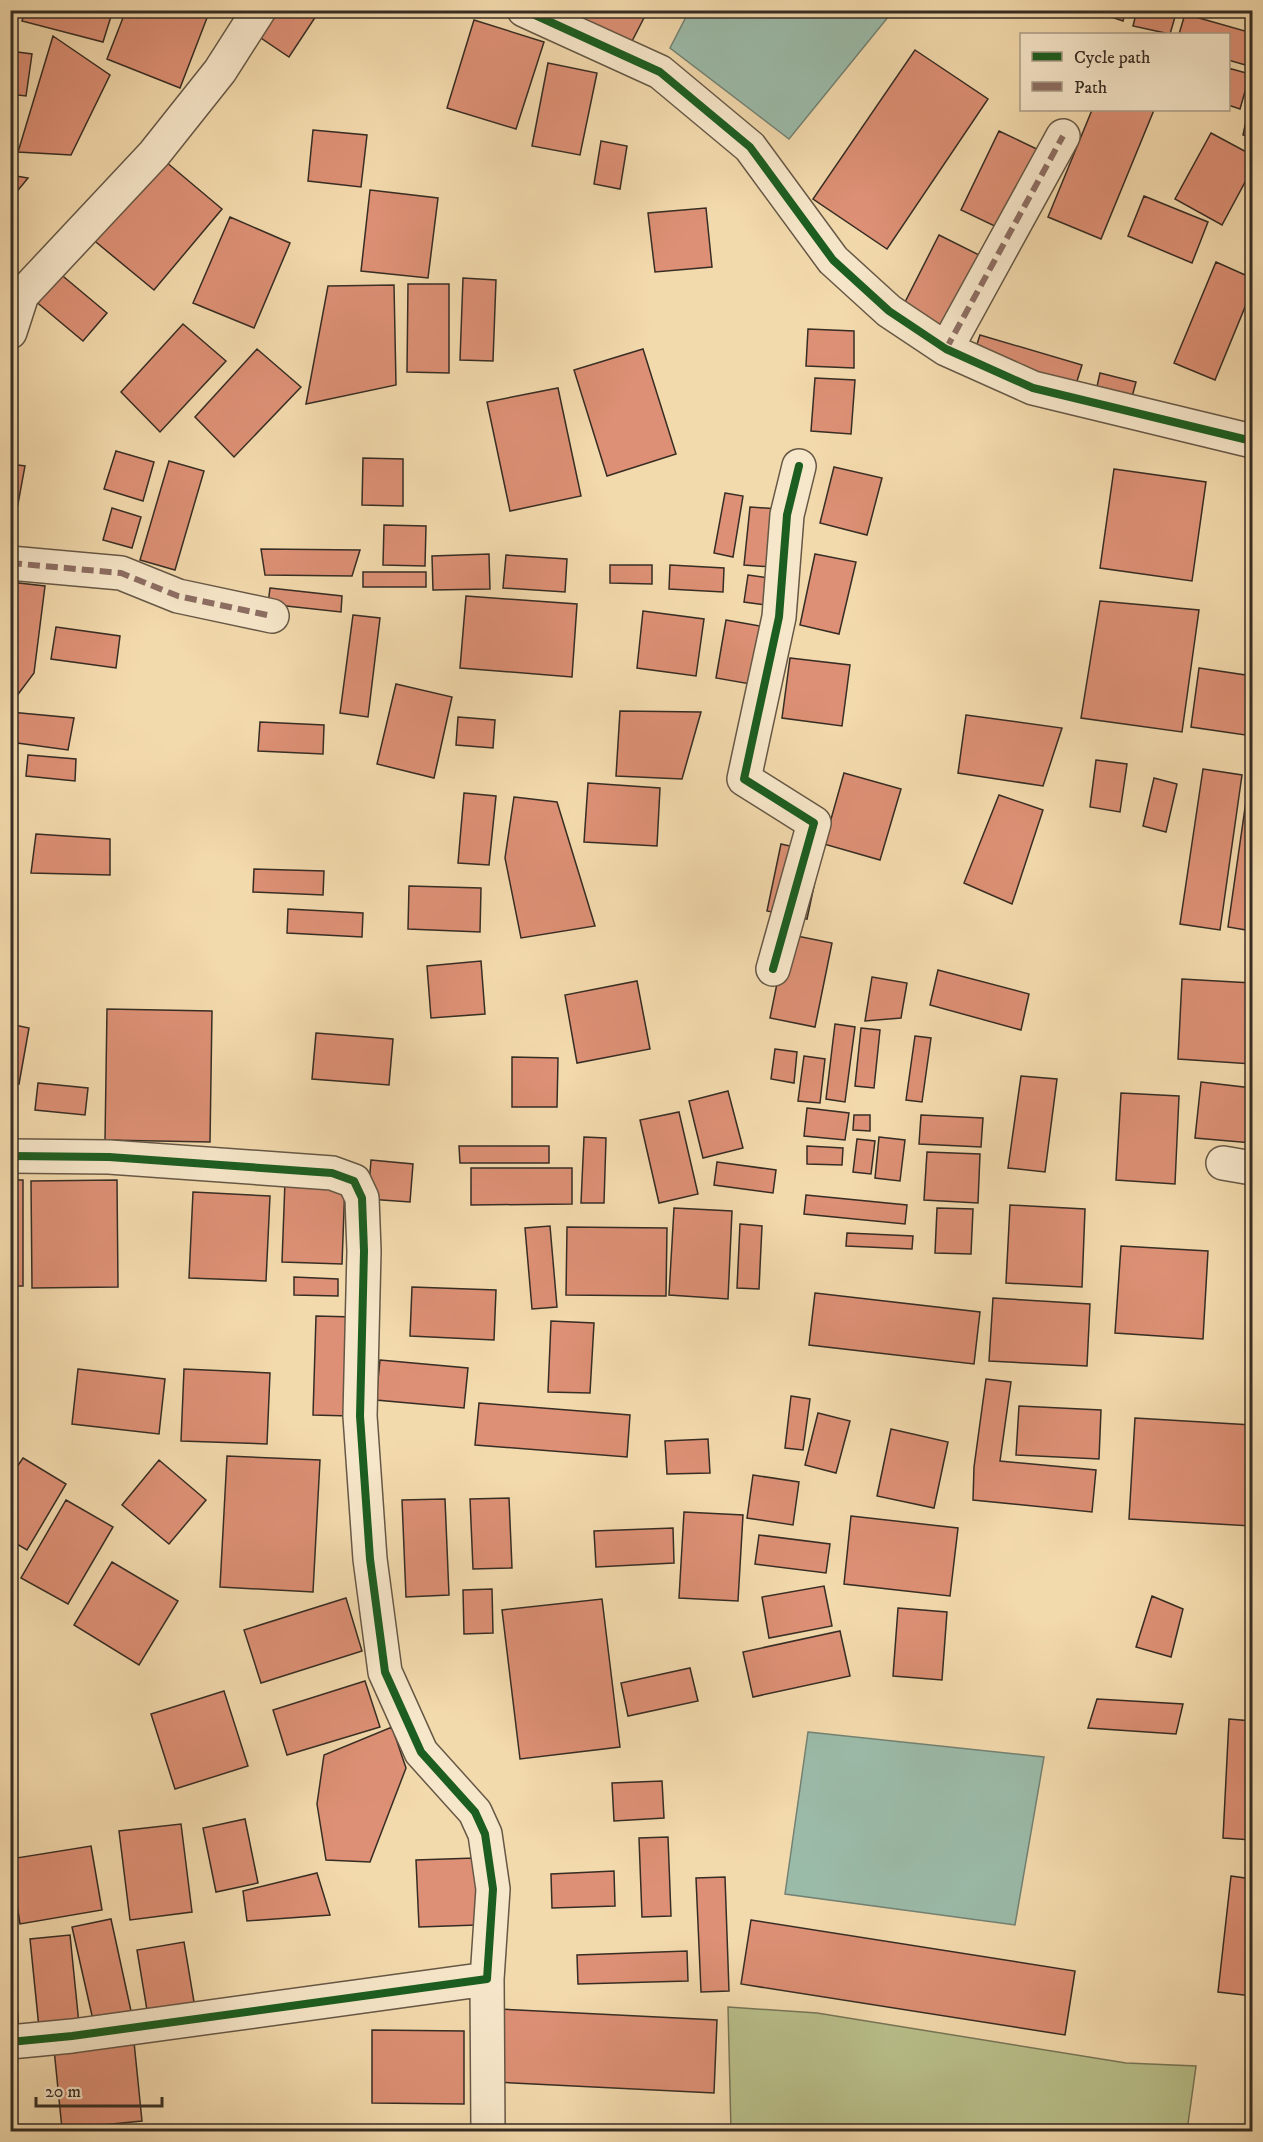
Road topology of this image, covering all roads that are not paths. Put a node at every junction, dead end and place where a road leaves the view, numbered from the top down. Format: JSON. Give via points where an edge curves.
{"nodes":[{"id":1,"x":259,"y":10,"type":"edge"},
{"id":2,"x":524,"y":10,"type":"edge"},
{"id":3,"x":1063,"y":136,"type":"dead end"},
{"id":4,"x":10,"y":333,"type":"edge"},
{"id":5,"x":946,"y":349,"type":"junction"},
{"id":6,"x":1252,"y":441,"type":"edge"},
{"id":7,"x":799,"y":466,"type":"dead end"},
{"id":8,"x":10,"y":563,"type":"edge"},
{"id":9,"x":272,"y":616,"type":"dead end"},
{"id":10,"x":773,"y":969,"type":"dead end"},
{"id":11,"x":10,"y":1156,"type":"edge"},
{"id":12,"x":487,"y":1978,"type":"junction"},
{"id":13,"x":10,"y":2042,"type":"edge"},
{"id":14,"x":488,"y":2132,"type":"edge"}],
"edges":[{"from":1,"to":4,"type":"street","via":[[220,71],[154,154],[22,295]]},
{"from":2,"to":5,"type":"street","via":[[660,72],[750,147],[833,260],[889,311]]},
{"from":3,"to":5,"type":"street"},
{"from":5,"to":6,"type":"street","via":[[1033,388]]},
{"from":7,"to":10,"type":"street","via":[[787,515],[779,617],[744,779],[814,822]]},
{"from":8,"to":9,"type":"street","via":[[121,573],[177,596]]},
{"from":11,"to":12,"type":"street","via":[[109,1157],[332,1173],[354,1181],[362,1198],[364,1251],[360,1416],[370,1559],[385,1672],[421,1752],[475,1812],[484,1834],[493,1889]]},
{"from":12,"to":13,"type":"street"},
{"from":12,"to":14,"type":"street"}]}
